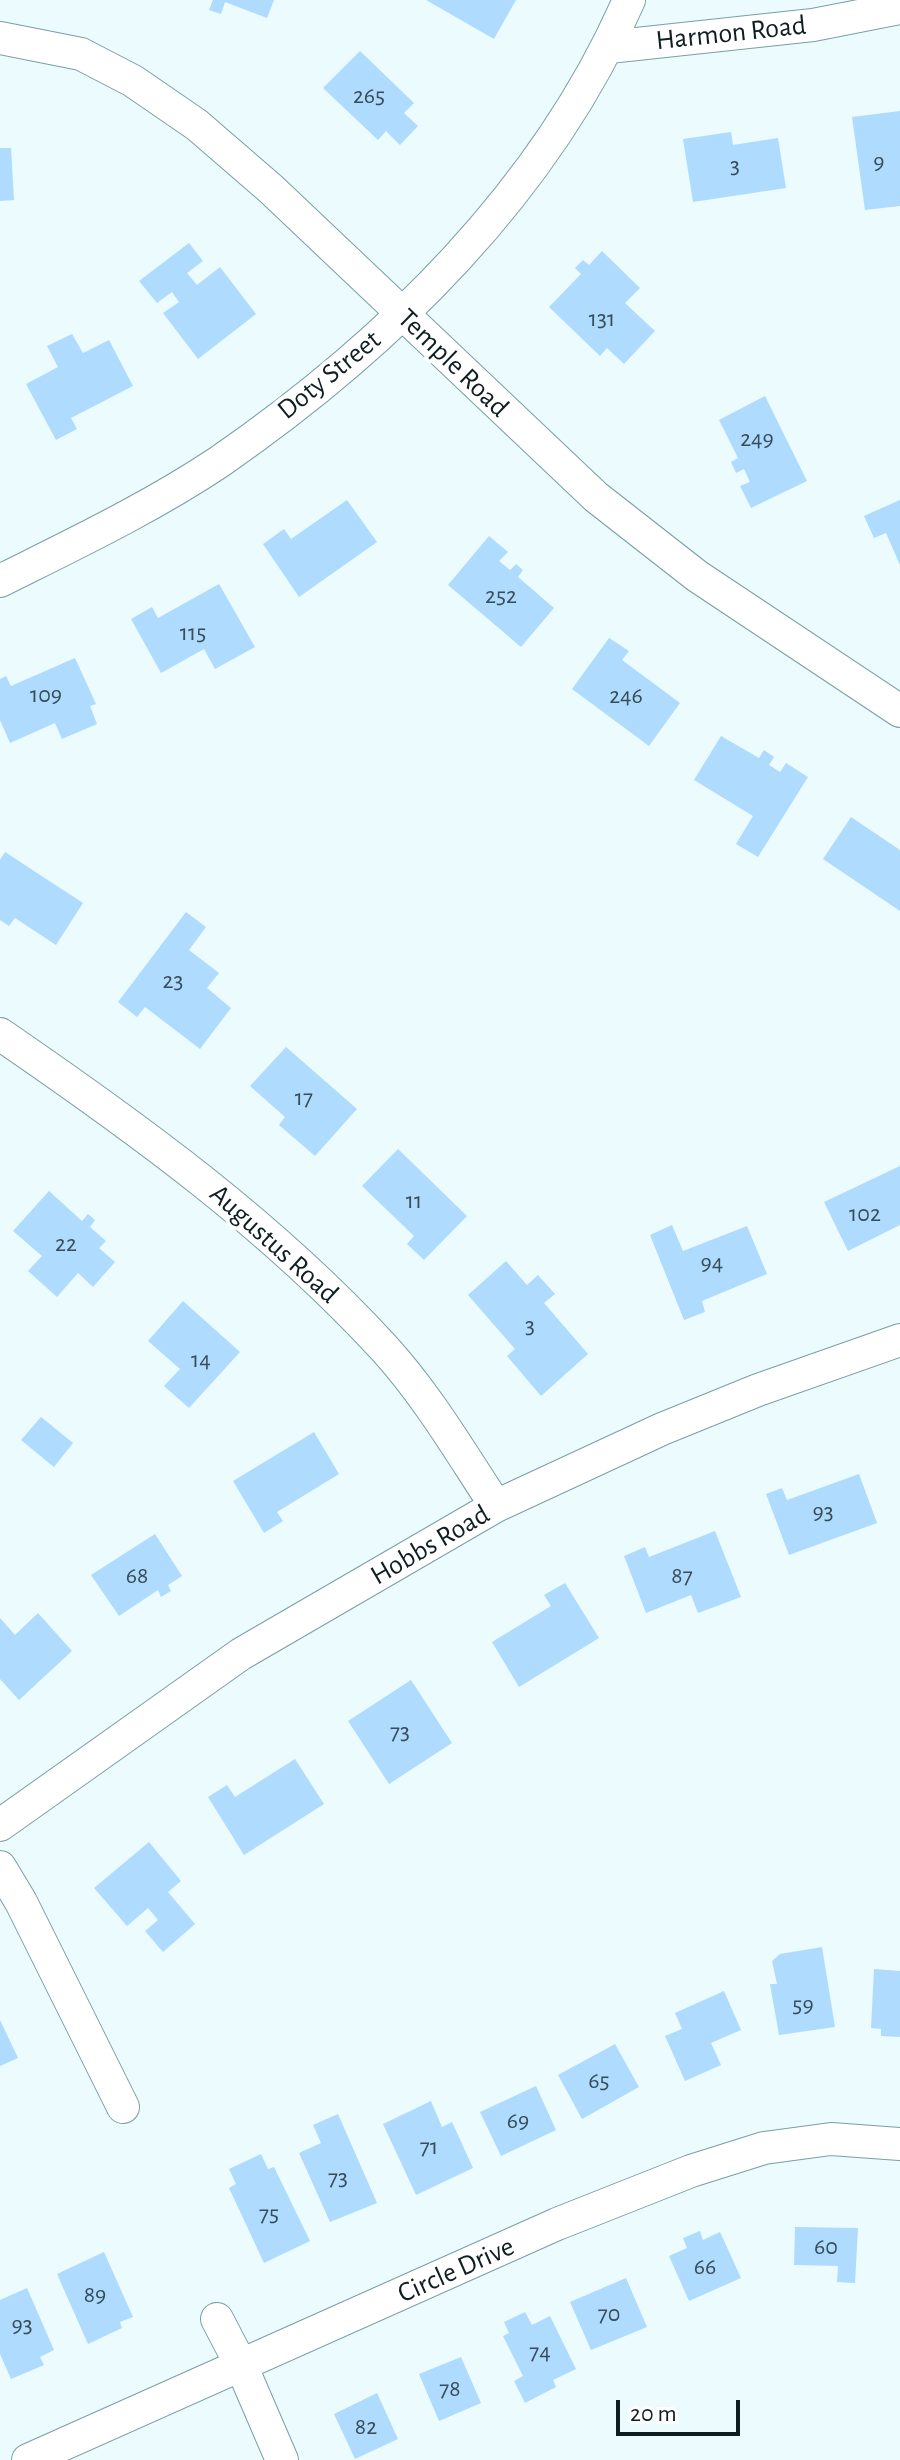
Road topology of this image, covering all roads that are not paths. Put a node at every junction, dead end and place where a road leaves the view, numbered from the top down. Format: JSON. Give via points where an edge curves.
{"nodes":[{"id":1,"x":629,"y":0,"type":"edge"},
{"id":2,"x":900,"y":8,"type":"edge"},
{"id":3,"x":0,"y":38,"type":"edge"},
{"id":4,"x":609,"y":47,"type":"junction"},
{"id":5,"x":402,"y":314,"type":"junction"},
{"id":6,"x":0,"y":581,"type":"edge"},
{"id":7,"x":900,"y":711,"type":"edge"},
{"id":8,"x":0,"y":1034,"type":"edge"},
{"id":9,"x":900,"y":1340,"type":"edge"},
{"id":10,"x":496,"y":1506,"type":"junction"},
{"id":11,"x":0,"y":1825,"type":"edge"},
{"id":12,"x":0,"y":1867,"type":"edge"},
{"id":13,"x":123,"y":2107,"type":"dead end"},
{"id":14,"x":900,"y":2144,"type":"edge"},
{"id":15,"x":217,"y":2319,"type":"dead end"},
{"id":16,"x":241,"y":2365,"type":"junction"},
{"id":17,"x":28,"y":2460,"type":"edge"},
{"id":18,"x":282,"y":2460,"type":"edge"}],
"edges":[{"from":1,"to":4,"type":"street","name":"Doty Street"},
{"from":2,"to":4,"type":"street","name":"Harmon Road","via":[[813,25]]},
{"from":3,"to":5,"type":"street","name":"Temple Road","via":[[81,54],[133,81],[197,125],[271,189]]},
{"from":4,"to":5,"type":"street","name":"Doty Street","via":[[519,183]]},
{"from":5,"to":6,"type":"street","name":"Doty Street","via":[[326,384],[216,463],[104,529]]},
{"from":5,"to":7,"type":"street","name":"Temple Road","via":[[596,497],[697,576]]},
{"from":8,"to":10,"type":"street","name":"Augustus Road","via":[[122,1117],[304,1266],[386,1350]]},
{"from":9,"to":10,"type":"street","name":"Hobbs Road","via":[[662,1429]]},
{"from":10,"to":11,"type":"street","name":"Hobbs Road","via":[[241,1654]]},
{"from":12,"to":13,"type":"street"},
{"from":14,"to":16,"type":"street","name":"Circle Drive","via":[[831,2139],[764,2148],[691,2171],[557,2224]]},
{"from":15,"to":16,"type":"street"},
{"from":16,"to":17,"type":"street","name":"Circle Drive"},
{"from":16,"to":18,"type":"street"}]}
